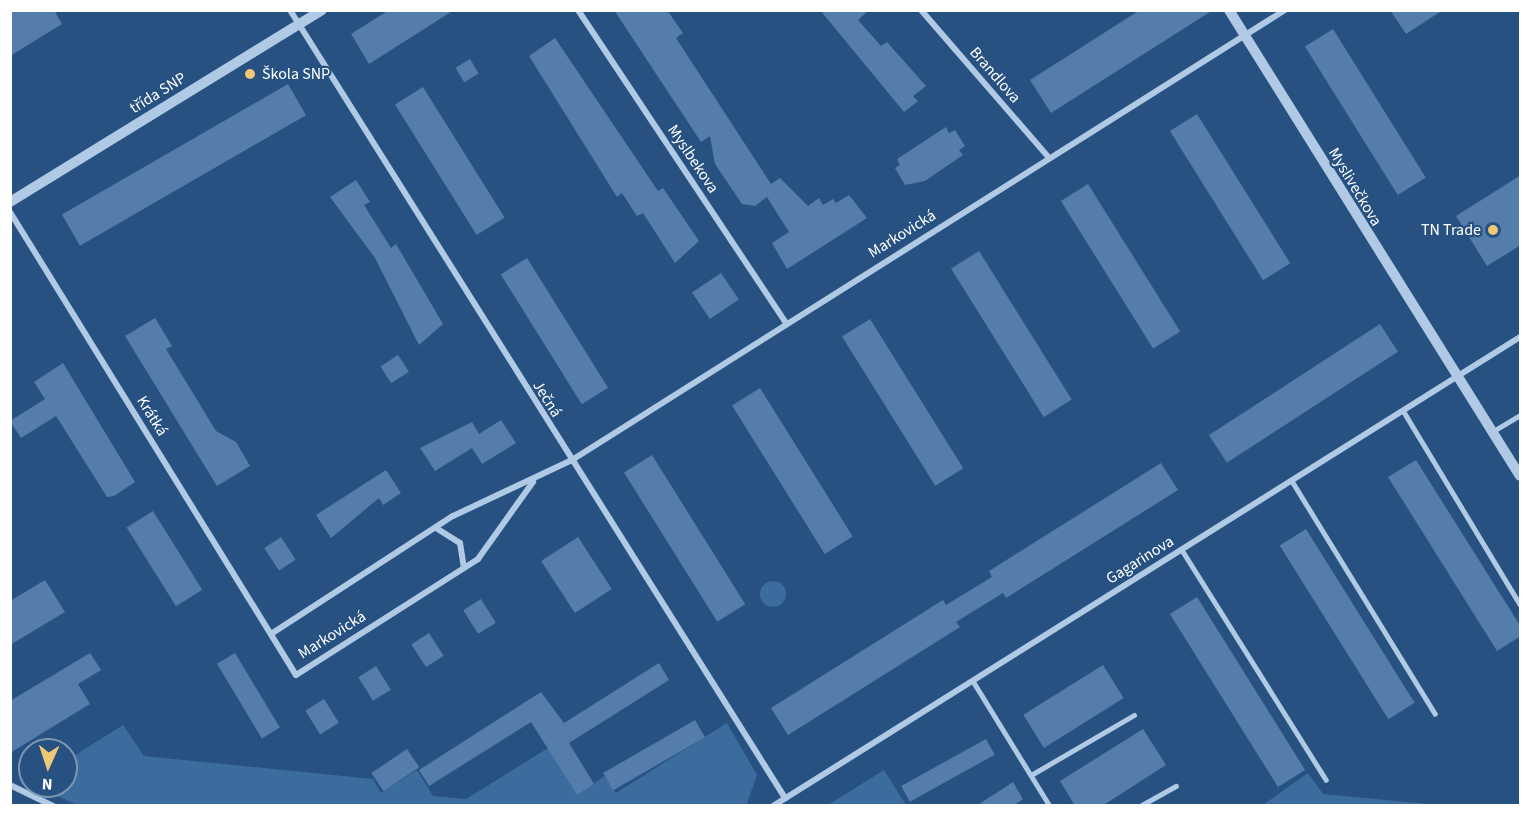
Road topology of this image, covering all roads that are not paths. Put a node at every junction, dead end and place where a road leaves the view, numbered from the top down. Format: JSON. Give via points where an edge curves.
{"nodes":[{"id":1,"x":290,"y":10,"type":"edge"},
{"id":2,"x":322,"y":10,"type":"edge"},
{"id":3,"x":578,"y":10,"type":"edge"},
{"id":4,"x":921,"y":10,"type":"edge"},
{"id":5,"x":1229,"y":10,"type":"edge"},
{"id":6,"x":1285,"y":10,"type":"edge"},
{"id":7,"x":299,"y":25,"type":"junction"},
{"id":8,"x":1245,"y":36,"type":"junction"},
{"id":9,"x":1049,"y":158,"type":"junction"},
{"id":10,"x":10,"y":202,"type":"edge"},
{"id":11,"x":10,"y":212,"type":"edge"},
{"id":12,"x":786,"y":323,"type":"junction"},
{"id":13,"x":1521,"y":337,"type":"edge"},
{"id":14,"x":1455,"y":379,"type":"junction"},
{"id":15,"x":1404,"y":412,"type":"junction"},
{"id":16,"x":1521,"y":415,"type":"edge"},
{"id":17,"x":1491,"y":432,"type":"junction"},
{"id":18,"x":572,"y":460,"type":"junction"},
{"id":19,"x":1521,"y":476,"type":"edge"},
{"id":20,"x":1292,"y":481,"type":"junction"},
{"id":21,"x":534,"y":482,"type":"junction"},
{"id":22,"x":436,"y":528,"type":"junction"},
{"id":23,"x":1182,"y":550,"type":"junction"},
{"id":24,"x":464,"y":568,"type":"junction"},
{"id":25,"x":1521,"y":604,"type":"edge"},
{"id":26,"x":271,"y":634,"type":"junction"},
{"id":27,"x":973,"y":681,"type":"junction"},
{"id":28,"x":1436,"y":713,"type":"dead end"},
{"id":29,"x":1134,"y":715,"type":"dead end"},
{"id":30,"x":1031,"y":776,"type":"junction"},
{"id":31,"x":1326,"y":780,"type":"dead end"},
{"id":32,"x":10,"y":784,"type":"edge"},
{"id":33,"x":1176,"y":786,"type":"dead end"},
{"id":34,"x":785,"y":798,"type":"junction"},
{"id":35,"x":53,"y":806,"type":"edge"},
{"id":36,"x":773,"y":806,"type":"edge"},
{"id":37,"x":1050,"y":806,"type":"edge"},
{"id":38,"x":1140,"y":806,"type":"edge"}],
"edges":[{"from":1,"to":7,"type":"street","name":"Ječná"},
{"from":2,"to":7,"type":"street","name":"třída SNP"},
{"from":3,"to":12,"type":"street","name":"Myslbekova"},
{"from":4,"to":9,"type":"street","name":"Brandlova"},
{"from":5,"to":8,"type":"street","name":"Myslivečkova"},
{"from":6,"to":8,"type":"street","name":"Markovická"},
{"from":7,"to":10,"type":"street","name":"třída SNP"},
{"from":7,"to":18,"type":"street","name":"Ječná"},
{"from":8,"to":9,"type":"street","name":"Markovická"},
{"from":8,"to":14,"type":"street","name":"Myslivečkova"},
{"from":9,"to":12,"type":"street","name":"Markovická"},
{"from":11,"to":26,"type":"street","name":"Krátká"},
{"from":12,"to":18,"type":"street","name":"Markovická"},
{"from":13,"to":14,"type":"street","name":"Gagarinova"},
{"from":14,"to":15,"type":"street","name":"Gagarinova"},
{"from":14,"to":17,"type":"street","name":"Myslivečkova"},
{"from":15,"to":20,"type":"street","name":"Gagarinova"},
{"from":15,"to":25,"type":"lane"},
{"from":16,"to":17,"type":"lane"},
{"from":17,"to":19,"type":"street","name":"Myslivečkova"},
{"from":18,"to":21,"type":"street","name":"Markovická"},
{"from":18,"to":34,"type":"street","name":"Ječná"},
{"from":20,"to":23,"type":"street","name":"Gagarinova"},
{"from":20,"to":28,"type":"lane"},
{"from":21,"to":22,"type":"street","name":"Markovická"},
{"from":21,"to":24,"type":"street","name":"Markovická","via":[[478,560]]},
{"from":22,"to":24,"type":"street","via":[[460,543]]},
{"from":22,"to":26,"type":"street","name":"Markovická"},
{"from":23,"to":27,"type":"street","name":"Gagarinova"},
{"from":23,"to":31,"type":"lane"},
{"from":24,"to":26,"type":"street","name":"Markovická","via":[[296,675]]},
{"from":27,"to":30,"type":"lane"},
{"from":27,"to":34,"type":"street","name":"Gagarinova"},
{"from":29,"to":30,"type":"lane"},
{"from":30,"to":37,"type":"lane"},
{"from":32,"to":35,"type":"street"},
{"from":33,"to":38,"type":"lane"},
{"from":34,"to":36,"type":"street","name":"Gagarinova"}]}
